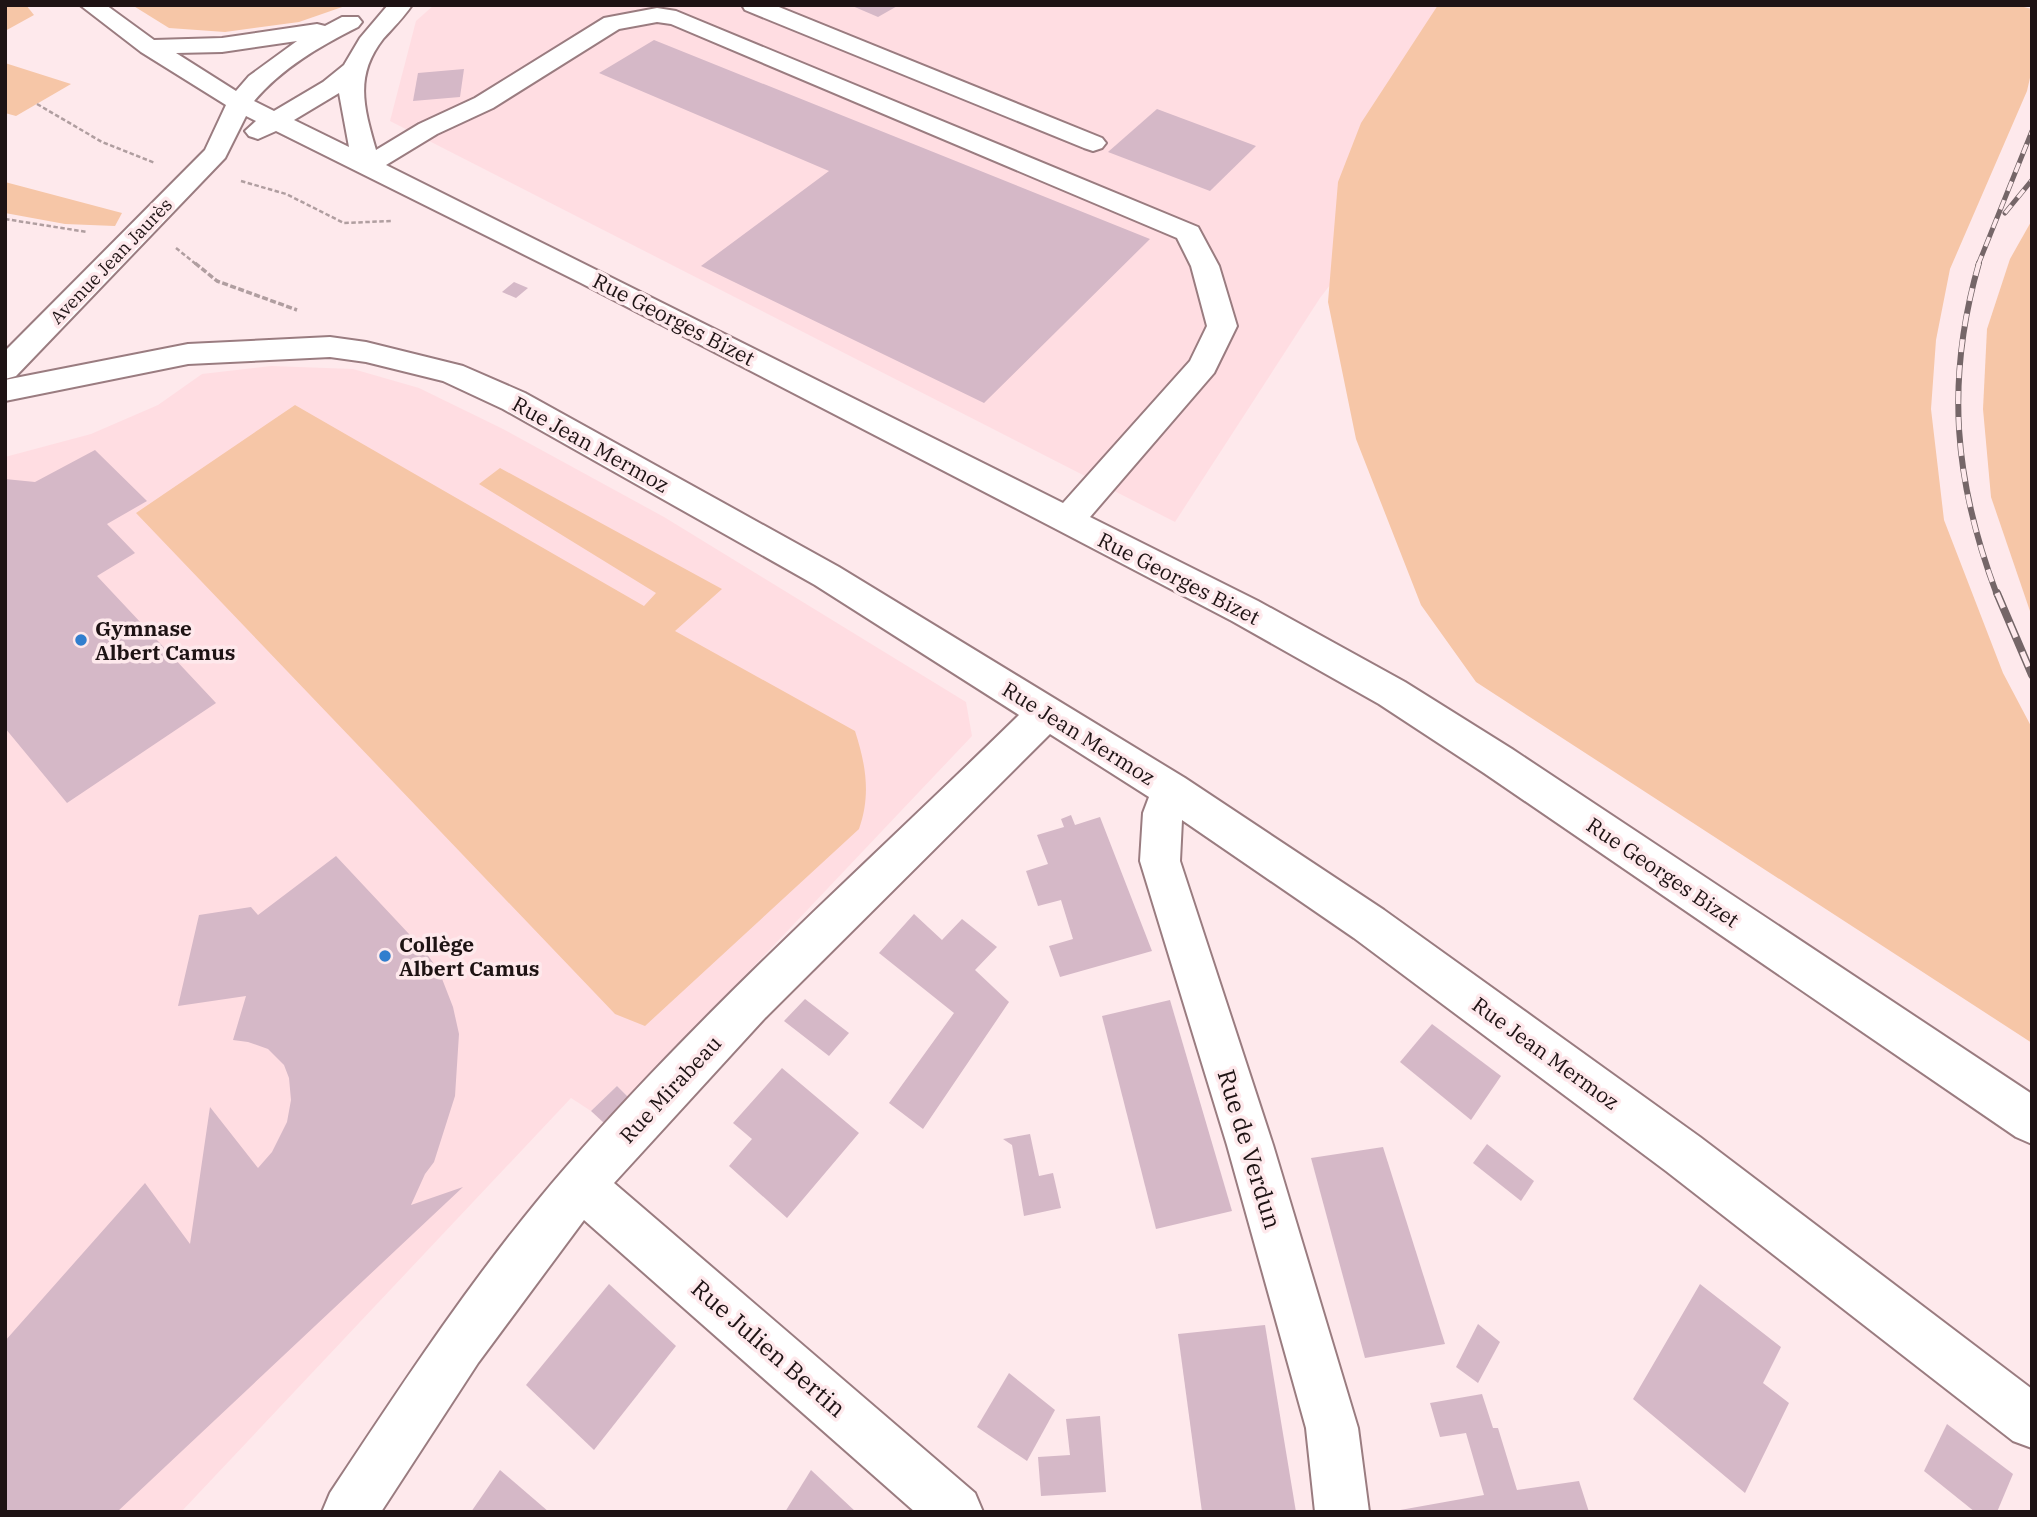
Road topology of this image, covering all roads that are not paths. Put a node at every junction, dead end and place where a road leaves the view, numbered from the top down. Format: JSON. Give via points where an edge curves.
{"nodes":[{"id":1,"x":91,"y":5,"type":"edge"},
{"id":2,"x":388,"y":5,"type":"edge"},
{"id":3,"x":401,"y":5,"type":"edge"},
{"id":4,"x":753,"y":5,"type":"edge"},
{"id":5,"x":350,"y":22,"type":"junction"},
{"id":6,"x":149,"y":47,"type":"junction"},
{"id":7,"x":353,"y":69,"type":"junction"},
{"id":8,"x":239,"y":103,"type":"junction"},
{"id":9,"x":275,"y":122,"type":"junction"},
{"id":10,"x":1093,"y":143,"type":"dead end"},
{"id":11,"x":216,"y":153,"type":"junction"},
{"id":12,"x":367,"y":166,"type":"junction"},
{"id":13,"x":5,"y":369,"type":"edge"},
{"id":14,"x":5,"y":391,"type":"edge"},
{"id":15,"x":1068,"y":520,"type":"junction"},
{"id":16,"x":1046,"y":713,"type":"junction"},
{"id":17,"x":1171,"y":790,"type":"junction"},
{"id":18,"x":2032,"y":1121,"type":"edge"},
{"id":19,"x":581,"y":1186,"type":"junction"},
{"id":20,"x":2032,"y":1422,"type":"edge"},
{"id":21,"x":349,"y":1512,"type":"edge"},
{"id":22,"x":956,"y":1512,"type":"edge"},
{"id":23,"x":1342,"y":1512,"type":"edge"}],
"edges":[{"from":1,"to":6,"type":"street","name":"Rue Georges Bizet"},
{"from":2,"to":5,"type":"street","name":"Avenue Jean Jaurès"},
{"from":3,"to":7,"type":"street","name":"Avenue Jean Jaurès","via":[[375,33]]},
{"from":4,"to":10,"type":"street"},
{"from":5,"to":6,"type":"street","name":"Avenue Jean Jaurès","via":[[222,45]]},
{"from":5,"to":8,"type":"street","name":"Avenue Jean Jaurès","via":[[277,65]]},
{"from":6,"to":8,"type":"street","name":"Rue Georges Bizet"},
{"from":7,"to":9,"type":"street","name":"Avenue Jean Jaurès"},
{"from":7,"to":12,"type":"street","via":[[354,114]]},
{"from":8,"to":9,"type":"street","name":"Rue Georges Bizet"},
{"from":8,"to":11,"type":"street","name":"Avenue Jean Jaurès"},
{"from":9,"to":11,"type":"street","name":"Avenue Jean Jaurès"},
{"from":9,"to":12,"type":"street","name":"Rue Georges Bizet"},
{"from":11,"to":13,"type":"street","name":"Avenue Jean Jaurès"},
{"from":12,"to":15,"type":"street","name":"Rue Georges Bizet"},
{"from":12,"to":15,"type":"street","via":[[428,129],[484,103],[612,23],[657,15],[676,18],[1188,233],[1205,266],[1222,326],[1203,366]]},
{"from":14,"to":16,"type":"street","name":"Rue Jean Mermoz","via":[[188,354],[281,347],[330,346],[452,373],[514,401],[827,576]]},
{"from":15,"to":18,"type":"street","name":"Rue Georges Bizet","via":[[1392,693]]},
{"from":16,"to":17,"type":"street","name":"Rue Jean Mermoz"},
{"from":16,"to":19,"type":"street","name":"Rue Mirabeau","via":[[689,1065]]},
{"from":17,"to":20,"type":"street","name":"Rue Jean Mermoz","via":[[1369,924],[1683,1154]]},
{"from":17,"to":23,"type":"street","name":"Rue de Verdun","via":[[1163,813],[1160,861],[1250,1145],[1332,1428]]},
{"from":19,"to":21,"type":"street","name":"Rue Mirabeau","via":[[464,1338]]},
{"from":19,"to":22,"type":"street","name":"Rue Julien Bertin"}]}
